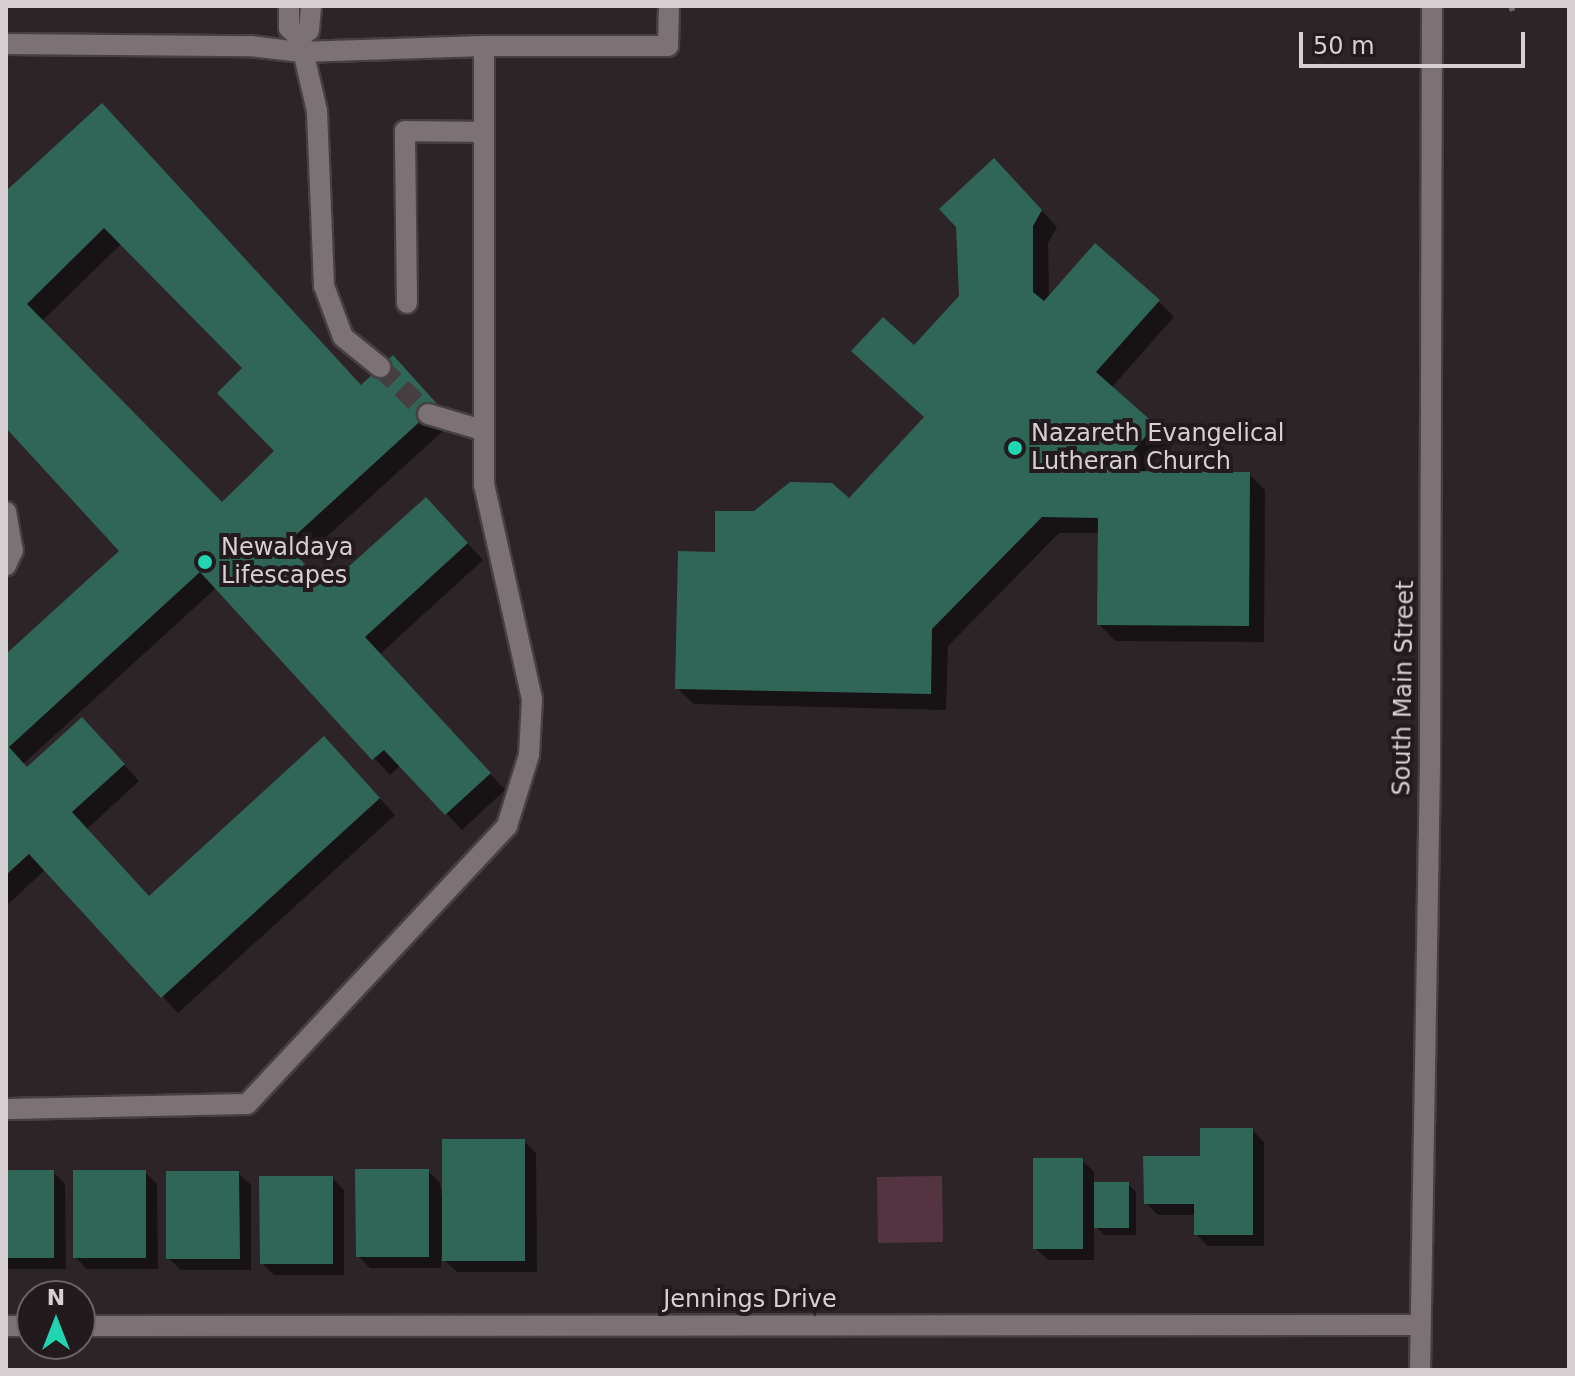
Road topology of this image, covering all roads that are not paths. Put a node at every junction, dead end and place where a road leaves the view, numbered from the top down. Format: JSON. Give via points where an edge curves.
{"nodes":[{"id":1,"x":289,"y":6,"type":"edge"},
{"id":2,"x":311,"y":6,"type":"edge"},
{"id":3,"x":669,"y":6,"type":"edge"},
{"id":4,"x":1432,"y":6,"type":"edge"},
{"id":5,"x":6,"y":44,"type":"edge"},
{"id":6,"x":300,"y":45,"type":"junction"},
{"id":7,"x":484,"y":46,"type":"junction"},
{"id":8,"x":483,"y":132,"type":"junction"},
{"id":9,"x":407,"y":303,"type":"dead end"},
{"id":10,"x":380,"y":367,"type":"tunnel mouth"},
{"id":11,"x":428,"y":414,"type":"tunnel mouth"},
{"id":12,"x":482,"y":430,"type":"junction"},
{"id":13,"x":6,"y":512,"type":"edge"},
{"id":14,"x":6,"y":565,"type":"edge"},
{"id":15,"x":6,"y":1109,"type":"edge"},
{"id":16,"x":1420,"y":1325,"type":"junction"},
{"id":17,"x":96,"y":1326,"type":"edge"},
{"id":18,"x":1420,"y":1370,"type":"edge"}],
"edges":[{"from":1,"to":6,"type":"street","via":[[289,28]]},
{"from":2,"to":6,"type":"street","via":[[309,30]]},
{"from":3,"to":7,"type":"street","via":[[668,46]]},
{"from":4,"to":16,"type":"street","name":"South Main Street","via":[[1430,735]]},
{"from":5,"to":6,"type":"street"},
{"from":6,"to":7,"type":"street"},
{"from":6,"to":10,"type":"street","via":[[317,111],[324,286],[343,337]]},
{"from":7,"to":8,"type":"street"},
{"from":8,"to":9,"type":"street","via":[[405,131]]},
{"from":8,"to":12,"type":"street"},
{"from":11,"to":12,"type":"street"},
{"from":12,"to":15,"type":"street","via":[[484,485],[532,699],[529,755],[507,826],[247,1104]]},
{"from":13,"to":14,"type":"street","via":[[13,550]]},
{"from":16,"to":17,"type":"street","name":"Jennings Drive"},
{"from":16,"to":18,"type":"street","name":"South Main Street"}]}
